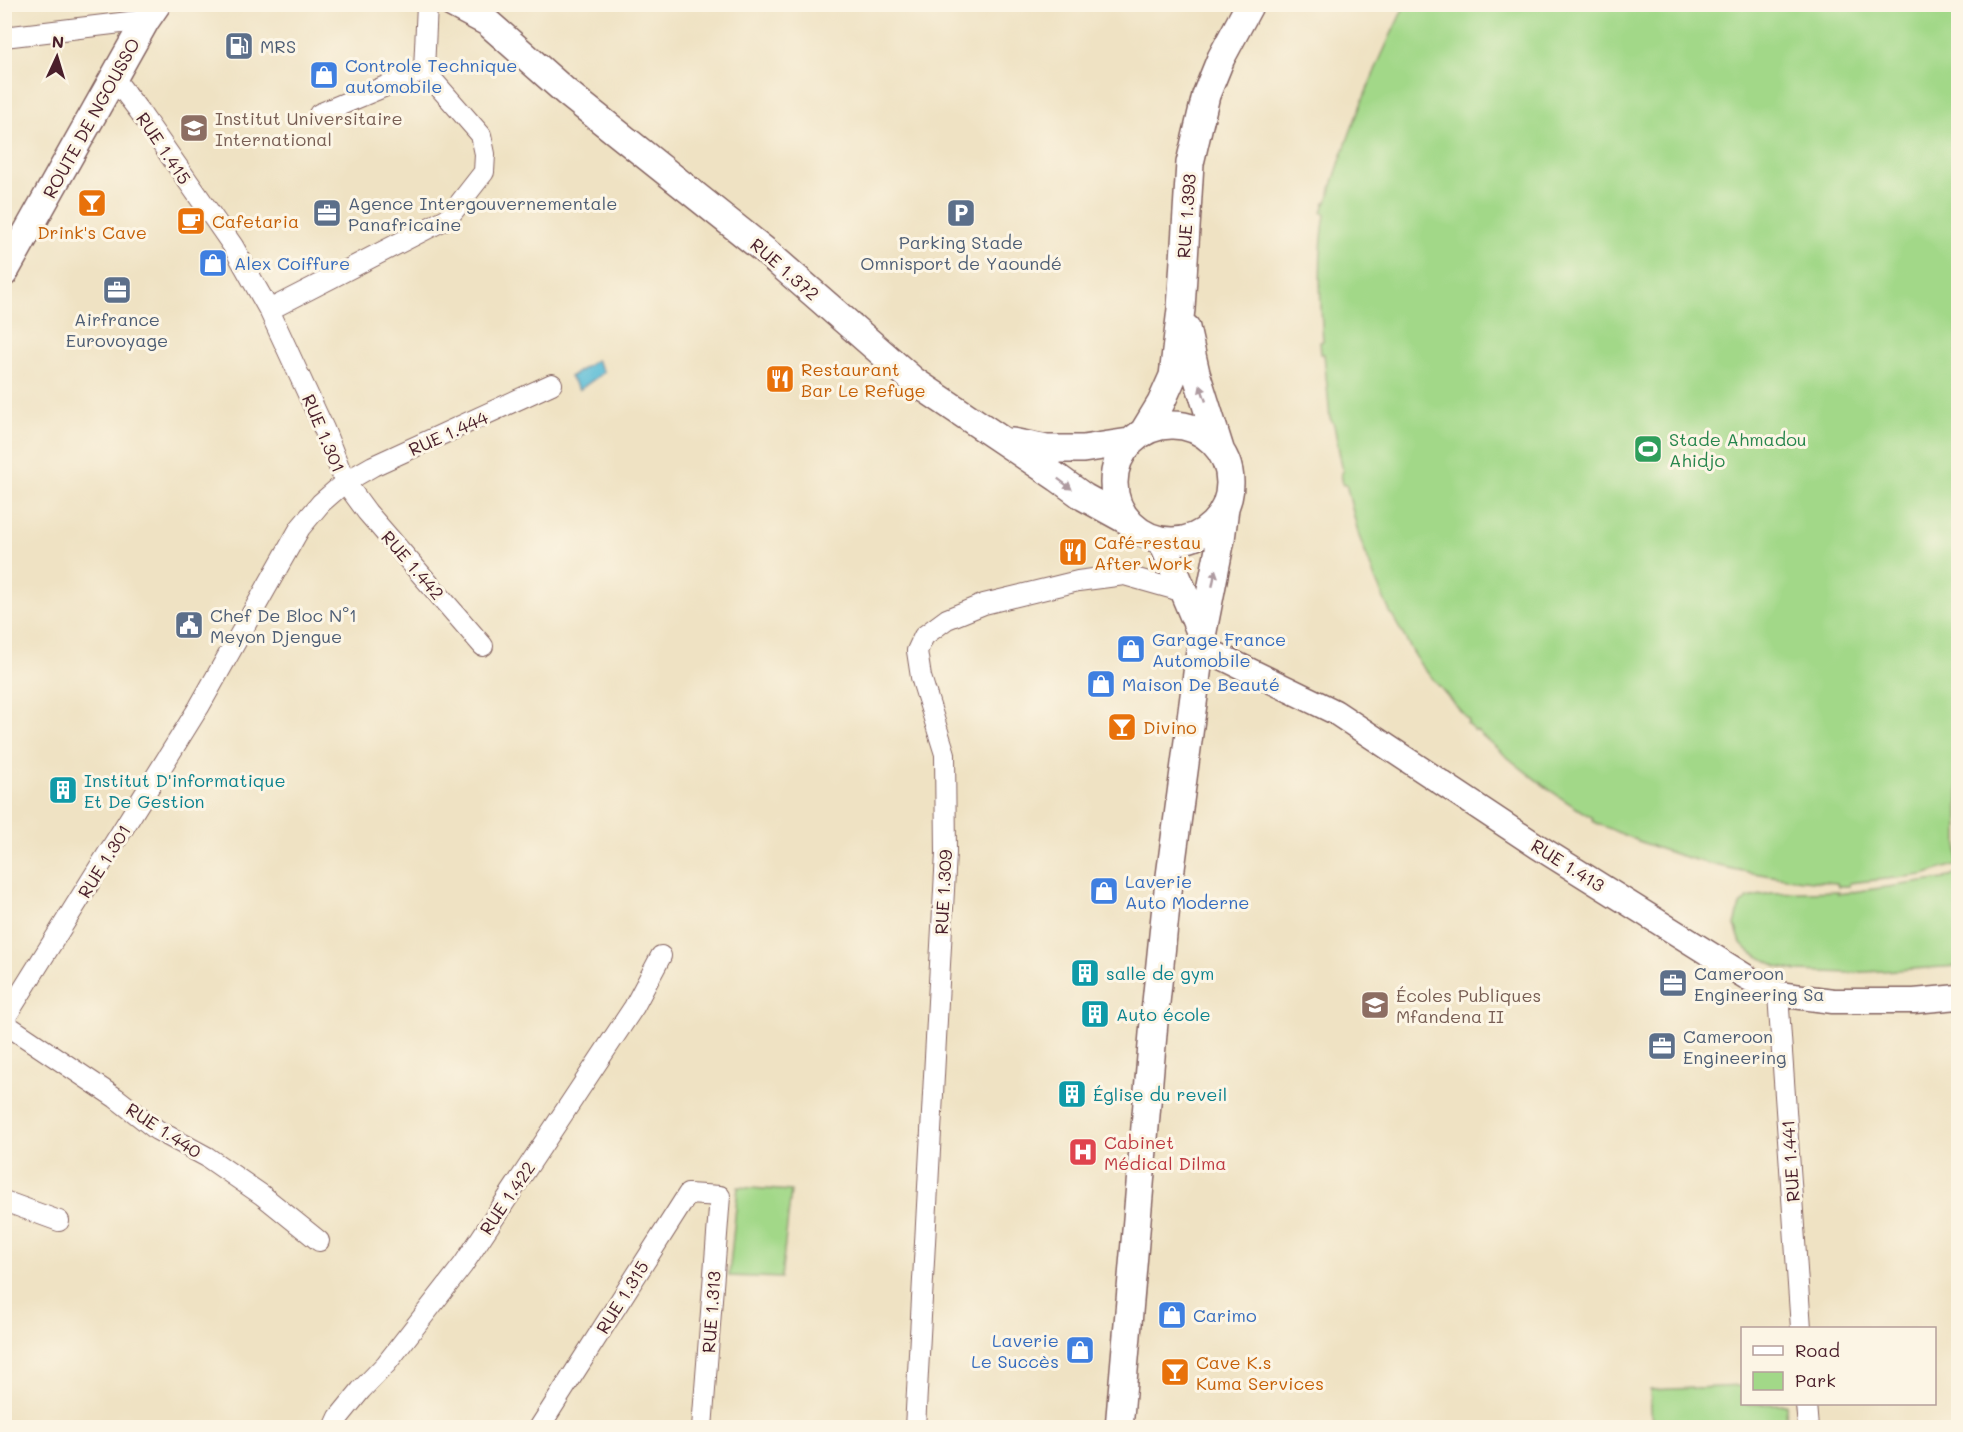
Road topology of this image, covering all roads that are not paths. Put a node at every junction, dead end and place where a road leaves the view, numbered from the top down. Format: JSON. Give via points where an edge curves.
{"nodes":[{"id":1,"x":172,"y":4,"type":"edge"},
{"id":2,"x":427,"y":4,"type":"edge"},
{"id":3,"x":453,"y":4,"type":"edge"},
{"id":4,"x":1250,"y":4,"type":"edge"},
{"id":5,"x":151,"y":12,"type":"edge"},
{"id":6,"x":481,"y":13,"type":"edge"},
{"id":7,"x":4,"y":37,"type":"edge"},
{"id":8,"x":424,"y":69,"type":"junction"},
{"id":9,"x":114,"y":78,"type":"junction"},
{"id":10,"x":319,"y":114,"type":"dead end"},
{"id":11,"x":4,"y":273,"type":"edge"},
{"id":12,"x":1181,"y":309,"type":"junction"},
{"id":13,"x":269,"y":310,"type":"junction"},
{"id":14,"x":552,"y":384,"type":"dead end"},
{"id":15,"x":1137,"y":437,"type":"junction"},
{"id":16,"x":999,"y":440,"type":"junction"},
{"id":17,"x":1220,"y":449,"type":"junction"},
{"id":18,"x":345,"y":482,"type":"junction"},
{"id":19,"x":1225,"y":508,"type":"junction"},
{"id":20,"x":1126,"y":520,"type":"junction"},
{"id":21,"x":1162,"y":541,"type":"junction"},
{"id":22,"x":1184,"y":592,"type":"junction"},
{"id":23,"x":1202,"y":641,"type":"junction"},
{"id":24,"x":483,"y":646,"type":"dead end"},
{"id":25,"x":661,"y":956,"type":"dead end"},
{"id":26,"x":1779,"y":994,"type":"junction"},
{"id":27,"x":1959,"y":997,"type":"edge"},
{"id":28,"x":4,"y":1022,"type":"edge"},
{"id":29,"x":720,"y":1196,"type":"joint"},
{"id":30,"x":4,"y":1201,"type":"edge"},
{"id":31,"x":59,"y":1221,"type":"dead end"},
{"id":32,"x":319,"y":1241,"type":"dead end"},
{"id":33,"x":1801,"y":1327,"type":"edge"},
{"id":34,"x":1806,"y":1405,"type":"edge"},
{"id":35,"x":334,"y":1428,"type":"edge"},
{"id":36,"x":539,"y":1428,"type":"edge"},
{"id":37,"x":702,"y":1428,"type":"edge"},
{"id":38,"x":915,"y":1428,"type":"edge"},
{"id":39,"x":1119,"y":1428,"type":"edge"},
{"id":40,"x":1808,"y":1428,"type":"edge"}],
"edges":[{"from":1,"to":5,"type":"main road","name":"ROUTE DE NGOUSSO"},
{"from":2,"to":8,"type":"street"},
{"from":3,"to":6,"type":"main road","name":"RUE 1.372"},
{"from":4,"to":12,"type":"main road","name":"RUE 1.393","via":[[1206,95],[1190,162]]},
{"from":5,"to":7,"type":"street"},
{"from":5,"to":9,"type":"main road","name":"ROUTE DE NGOUSSO"},
{"from":6,"to":16,"type":"main road","name":"RUE 1.372","via":[[566,92],[764,250],[914,381]]},
{"from":8,"to":10,"type":"street"},
{"from":8,"to":13,"type":"street","via":[[481,135],[484,172],[448,218]]},
{"from":9,"to":11,"type":"main road","name":"ROUTE DE NGOUSSO"},
{"from":9,"to":13,"type":"street","name":"RUE 1.415","via":[[233,246]]},
{"from":12,"to":15,"type":"main road","name":"RUE 1.393","via":[[1173,376],[1161,403]]},
{"from":17,"to":12,"type":"main road","one_way":true},
{"from":13,"to":18,"type":"street","name":"RUE 1.301"},
{"from":14,"to":18,"type":"street","name":"RUE 1.444"},
{"from":15,"to":16,"type":"main road","via":[[1083,449],[1047,449]]},
{"from":15,"to":17,"type":"main road","via":[[1157,426],[1185,426]]},
{"from":15,"to":20,"type":"main road","via":[[1117,460],[1113,481],[1116,502]]},
{"from":16,"to":20,"type":"main road","name":"RUE 1.372","one_way":true,"via":[[1083,498]]},
{"from":17,"to":19,"type":"main road","via":[[1229,472],[1230,491]]},
{"from":18,"to":24,"type":"street","name":"RUE 1.442","via":[[366,512]]},
{"from":18,"to":28,"type":"street","name":"RUE 1.301","via":[[300,528],[199,707]]},
{"from":19,"to":21,"type":"main road","via":[[1199,535],[1177,542]]},
{"from":23,"to":19,"type":"main road","one_way":true},
{"from":20,"to":21,"type":"main road","via":[[1142,534]]},
{"from":21,"to":22,"type":"main road"},
{"from":22,"to":23,"type":"main road"},
{"from":22,"to":38,"type":"street","name":"RUE 1.309","via":[[1124,575],[1078,581],[984,604],[947,619],[924,636],[917,651],[945,754],[946,853]]},
{"from":23,"to":26,"type":"street","name":"RUE 1.413","via":[[1335,712],[1537,846]]},
{"from":23,"to":39,"type":"main road","via":[[1155,1010]]},
{"from":25,"to":35,"type":"street","name":"RUE 1.422","via":[[634,1007],[463,1265]]},
{"from":26,"to":27,"type":"street","name":"RUE 1.413","via":[[1833,1001]]},
{"from":26,"to":33,"type":"street","name":"RUE 1.441"},
{"from":28,"to":32,"type":"street","name":"RUE 1.440","via":[[158,1130],[207,1157],[262,1195]]},
{"from":29,"to":36,"type":"street","name":"RUE 1.315","via":[[687,1194]]},
{"from":29,"to":37,"type":"street","name":"RUE 1.313"},
{"from":30,"to":31,"type":"street"},
{"from":34,"to":40,"type":"street"}]}
